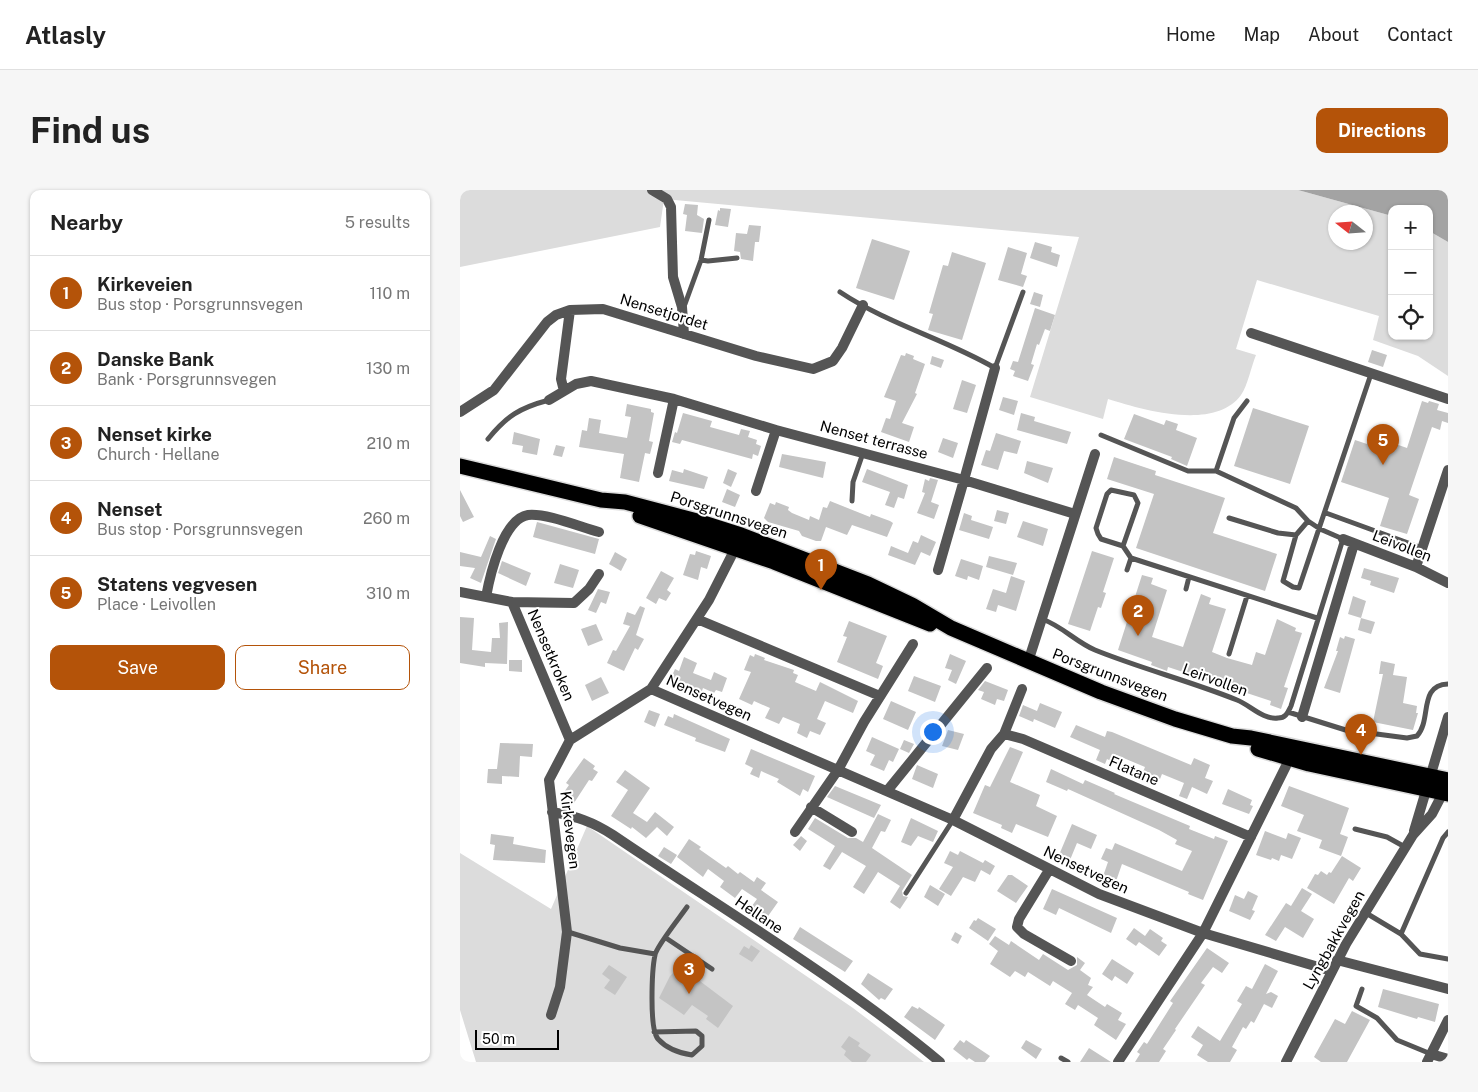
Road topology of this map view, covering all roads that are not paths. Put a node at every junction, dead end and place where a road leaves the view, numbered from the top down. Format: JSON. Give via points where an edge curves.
{"nodes":[{"id":1,"x":652,"y":190,"type":"edge"},
{"id":2,"x":708,"y":220,"type":"dead end"},
{"id":3,"x":737,"y":258,"type":"dead end"},
{"id":4,"x":701,"y":260,"type":"junction"},
{"id":5,"x":840,"y":292,"type":"dead end"},
{"id":6,"x":1023,"y":292,"type":"dead end"},
{"id":7,"x":863,"y":305,"type":"junction"},
{"id":8,"x":682,"y":307,"type":"junction"},
{"id":9,"x":570,"y":310,"type":"junction"},
{"id":10,"x":1251,"y":333,"type":"dead end"},
{"id":11,"x":684,"y":334,"type":"junction"},
{"id":12,"x":995,"y":368,"type":"junction"},
{"id":13,"x":1372,"y":372,"type":"junction"},
{"id":14,"x":564,"y":391,"type":"junction"},
{"id":15,"x":674,"y":399,"type":"junction"},
{"id":16,"x":1448,"y":399,"type":"edge"},
{"id":17,"x":549,"y":400,"type":"joint"},
{"id":18,"x":1247,"y":401,"type":"dead end"},
{"id":19,"x":460,"y":412,"type":"edge"},
{"id":20,"x":776,"y":430,"type":"junction"},
{"id":21,"x":1101,"y":435,"type":"dead end"},
{"id":22,"x":488,"y":439,"type":"dead end"},
{"id":23,"x":864,"y":452,"type":"junction"},
{"id":24,"x":1095,"y":454,"type":"dead end"},
{"id":25,"x":460,"y":466,"type":"edge"},
{"id":26,"x":1448,"y":470,"type":"edge"},
{"id":27,"x":1216,"y":471,"type":"junction"},
{"id":28,"x":658,"y":473,"type":"dead end"},
{"id":29,"x":964,"y":480,"type":"junction"},
{"id":30,"x":756,"y":491,"type":"dead end"},
{"id":31,"x":852,"y":501,"type":"dead end"},
{"id":32,"x":1326,"y":513,"type":"junction"},
{"id":33,"x":1075,"y":514,"type":"junction"},
{"id":34,"x":1229,"y":518,"type":"dead end"},
{"id":35,"x":1308,"y":521,"type":"junction"},
{"id":36,"x":1320,"y":529,"type":"junction"},
{"id":37,"x":599,"y":532,"type":"dead end"},
{"id":38,"x":1296,"y":535,"type":"junction"},
{"id":39,"x":1344,"y":539,"type":"junction"},
{"id":40,"x":739,"y":542,"type":"junction"},
{"id":41,"x":1354,"y":544,"type":"junction"},
{"id":42,"x":1123,"y":546,"type":"junction"},
{"id":43,"x":1422,"y":548,"type":"junction"},
{"id":44,"x":1131,"y":558,"type":"junction"},
{"id":45,"x":1416,"y":567,"type":"junction"},
{"id":46,"x":938,"y":570,"type":"dead end"},
{"id":47,"x":1127,"y":570,"type":"dead end"},
{"id":48,"x":599,"y":574,"type":"dead end"},
{"id":49,"x":1189,"y":577,"type":"junction"},
{"id":50,"x":1448,"y":583,"type":"edge"},
{"id":51,"x":1186,"y":589,"type":"dead end"},
{"id":52,"x":460,"y":592,"type":"edge"},
{"id":53,"x":1247,"y":596,"type":"junction"},
{"id":54,"x":486,"y":597,"type":"junction"},
{"id":55,"x":512,"y":602,"type":"junction"},
{"id":56,"x":1317,"y":618,"type":"junction"},
{"id":57,"x":697,"y":619,"type":"junction"},
{"id":58,"x":1042,"y":619,"type":"junction"},
{"id":59,"x":912,"y":644,"type":"dead end"},
{"id":60,"x":1228,"y":654,"type":"dead end"},
{"id":61,"x":1028,"y":662,"type":"junction"},
{"id":62,"x":987,"y":668,"type":"dead end"},
{"id":63,"x":1448,"y":684,"type":"edge"},
{"id":64,"x":651,"y":689,"type":"junction"},
{"id":65,"x":1022,"y":689,"type":"dead end"},
{"id":66,"x":880,"y":696,"type":"junction"},
{"id":67,"x":1288,"y":712,"type":"junction"},
{"id":68,"x":1302,"y":717,"type":"junction"},
{"id":69,"x":1448,"y":717,"type":"edge"},
{"id":70,"x":1352,"y":732,"type":"dead end"},
{"id":71,"x":1369,"y":733,"type":"dead end"},
{"id":72,"x":1004,"y":734,"type":"junction"},
{"id":73,"x":570,"y":740,"type":"junction"},
{"id":74,"x":1286,"y":766,"type":"dead end"},
{"id":75,"x":838,"y":770,"type":"junction"},
{"id":76,"x":1428,"y":783,"type":"junction"},
{"id":77,"x":1447,"y":785,"type":"edge"},
{"id":78,"x":887,"y":791,"type":"junction"},
{"id":79,"x":811,"y":807,"type":"junction"},
{"id":80,"x":552,"y":812,"type":"junction"},
{"id":81,"x":953,"y":820,"type":"junction"},
{"id":82,"x":1355,"y":829,"type":"dead end"},
{"id":83,"x":795,"y":832,"type":"dead end"},
{"id":84,"x":852,"y":832,"type":"dead end"},
{"id":85,"x":1448,"y":832,"type":"edge"},
{"id":86,"x":1413,"y":835,"type":"junction"},
{"id":87,"x":1252,"y":837,"type":"junction"},
{"id":88,"x":1405,"y":847,"type":"junction"},
{"id":89,"x":1049,"y":870,"type":"junction"},
{"id":90,"x":906,"y":893,"type":"dead end"},
{"id":91,"x":687,"y":907,"type":"dead end"},
{"id":92,"x":1366,"y":913,"type":"junction"},
{"id":93,"x":567,"y":932,"type":"junction"},
{"id":94,"x":1204,"y":933,"type":"junction"},
{"id":95,"x":1401,"y":934,"type":"junction"},
{"id":96,"x":666,"y":938,"type":"junction"},
{"id":97,"x":655,"y":954,"type":"junction"},
{"id":98,"x":1448,"y":959,"type":"edge"},
{"id":99,"x":1337,"y":960,"type":"junction"},
{"id":100,"x":1071,"y":961,"type":"dead end"},
{"id":101,"x":712,"y":969,"type":"dead end"},
{"id":102,"x":1332,"y":971,"type":"junction"},
{"id":103,"x":1362,"y":989,"type":"dead end"},
{"id":104,"x":1448,"y":989,"type":"edge"},
{"id":105,"x":551,"y":1015,"type":"dead end"},
{"id":106,"x":1448,"y":1020,"type":"edge"},
{"id":107,"x":654,"y":1032,"type":"junction"},
{"id":108,"x":1061,"y":1058,"type":"dead end"},
{"id":109,"x":1429,"y":1058,"type":"edge"},
{"id":110,"x":1448,"y":1059,"type":"edge"},
{"id":111,"x":940,"y":1062,"type":"edge"},
{"id":112,"x":1068,"y":1062,"type":"edge"},
{"id":113,"x":1118,"y":1062,"type":"edge"},
{"id":114,"x":1286,"y":1062,"type":"edge"}],
"edges":[{"from":1,"to":8,"type":"street","via":[[668,200],[671,207],[673,277]]},
{"from":2,"to":4,"type":"lane"},
{"from":3,"to":4,"type":"lane"},
{"from":4,"to":8,"type":"lane"},
{"from":5,"to":7,"type":"lane"},
{"from":6,"to":12,"type":"lane"},
{"from":7,"to":11,"type":"street","name":"Nensetjordet","via":[[833,360],[813,370]]},
{"from":7,"to":12,"type":"lane"},
{"from":8,"to":11,"type":"street"},
{"from":9,"to":11,"type":"street","name":"Nensetjordet","via":[[603,309]]},
{"from":9,"to":14,"type":"street","via":[[561,379]]},
{"from":9,"to":19,"type":"street","name":"Nensetjordet","via":[[547,322],[494,390]]},
{"from":10,"to":13,"type":"street"},
{"from":12,"to":29,"type":"street"},
{"from":13,"to":16,"type":"street"},
{"from":13,"to":32,"type":"lane"},
{"from":14,"to":15,"type":"street","name":"Nenset terrasse","via":[[591,381]]},
{"from":14,"to":17,"type":"street","name":"Nenset terrasse"},
{"from":15,"to":20,"type":"street","name":"Nenset terrasse"},
{"from":15,"to":28,"type":"street"},
{"from":17,"to":22,"type":"lane","via":[[519,410],[500,424]]},
{"from":18,"to":27,"type":"lane","via":[[1234,418]]},
{"from":20,"to":23,"type":"street","name":"Nenset terrasse"},
{"from":20,"to":30,"type":"street"},
{"from":21,"to":27,"type":"lane","via":[[1188,471]]},
{"from":23,"to":29,"type":"street","name":"Nenset terrasse"},
{"from":23,"to":31,"type":"lane","via":[[853,482]]},
{"from":24,"to":33,"type":"street"},
{"from":25,"to":40,"type":"highway","name":"Porsgrunnsvegen","via":[[697,521]]},
{"from":26,"to":43,"type":"street"},
{"from":27,"to":35,"type":"lane","via":[[1296,508]]},
{"from":29,"to":33,"type":"street","name":"Nenset terrasse"},
{"from":29,"to":46,"type":"street"},
{"from":32,"to":36,"type":"lane"},
{"from":32,"to":43,"type":"lane"},
{"from":33,"to":58,"type":"street"},
{"from":34,"to":38,"type":"lane"},
{"from":35,"to":36,"type":"lane"},
{"from":35,"to":38,"type":"lane"},
{"from":36,"to":38,"type":"lane","via":[[1299,588],[1283,581]]},
{"from":36,"to":39,"type":"lane"},
{"from":37,"to":54,"type":"street","via":[[534,515],[516,519],[496,560]]},
{"from":39,"to":41,"type":"street","name":"Leivollen"},
{"from":39,"to":56,"type":"lane"},
{"from":40,"to":57,"type":"street"},
{"from":40,"to":61,"type":"highway","name":"Porsgrunnsvegen","via":[[868,584],[951,628]]},
{"from":41,"to":45,"type":"street","name":"Leivollen"},
{"from":41,"to":68,"type":"street"},
{"from":42,"to":42,"type":"lane","via":[[1101,539],[1096,528],[1107,494],[1116,489],[1134,495],[1138,503]]},
{"from":42,"to":44,"type":"lane"},
{"from":43,"to":45,"type":"street"},
{"from":44,"to":47,"type":"lane"},
{"from":44,"to":49,"type":"lane"},
{"from":45,"to":50,"type":"street","name":"Leivollen"},
{"from":48,"to":55,"type":"street","via":[[574,603]]},
{"from":49,"to":51,"type":"lane"},
{"from":49,"to":53,"type":"lane"},
{"from":52,"to":54,"type":"street","name":"Nensetkroken"},
{"from":53,"to":56,"type":"lane"},
{"from":53,"to":60,"type":"lane"},
{"from":54,"to":55,"type":"street","name":"Nensetkroken"},
{"from":55,"to":73,"type":"street","name":"Nensetkroken"},
{"from":56,"to":67,"type":"lane"},
{"from":57,"to":64,"type":"street"},
{"from":57,"to":66,"type":"street"},
{"from":58,"to":61,"type":"street"},
{"from":58,"to":67,"type":"lane","name":"Leirvollen","via":[[1094,649],[1140,668],[1238,700],[1265,716],[1280,718]]},
{"from":59,"to":66,"type":"street"},
{"from":61,"to":76,"type":"highway","name":"Porsgrunnsvegen","via":[[1156,713],[1232,736],[1249,746],[1281,756]]},
{"from":62,"to":78,"type":"street"},
{"from":63,"to":71,"type":"lane","via":[[1430,691],[1421,732],[1417,736],[1407,738]]},
{"from":64,"to":73,"type":"street"},
{"from":64,"to":75,"type":"street","name":"Nensetvegen"},
{"from":65,"to":72,"type":"street"},
{"from":66,"to":75,"type":"street"},
{"from":67,"to":68,"type":"lane"},
{"from":68,"to":70,"type":"lane"},
{"from":69,"to":76,"type":"street"},
{"from":72,"to":81,"type":"street"},
{"from":72,"to":87,"type":"street","name":"Flatane","via":[[1023,739]]},
{"from":73,"to":80,"type":"street","name":"Kirkevegen","via":[[549,780]]},
{"from":74,"to":87,"type":"street"},
{"from":75,"to":78,"type":"street","name":"Nensetvegen"},
{"from":75,"to":79,"type":"street"},
{"from":76,"to":77,"type":"highway","name":"Porsgrunnsvegen"},
{"from":76,"to":86,"type":"street","name":"Lyngbakkvegen"},
{"from":77,"to":86,"type":"street","name":"Lyngbakkvegen","via":[[1432,814]]},
{"from":78,"to":81,"type":"street","name":"Nensetvegen"},
{"from":79,"to":83,"type":"street"},
{"from":79,"to":84,"type":"street"},
{"from":80,"to":93,"type":"street","name":"Kirkevegen"},
{"from":80,"to":111,"type":"street","name":"Hellane","via":[[593,822],[614,835],[834,984]]},
{"from":81,"to":89,"type":"street","name":"Nensetvegen"},
{"from":81,"to":90,"type":"lane"},
{"from":82,"to":88,"type":"lane","via":[[1387,837]]},
{"from":85,"to":95,"type":"lane"},
{"from":86,"to":88,"type":"street","name":"Lyngbakkvegen"},
{"from":87,"to":94,"type":"street"},
{"from":88,"to":92,"type":"street","name":"Lyngbakkvegen"},
{"from":89,"to":94,"type":"street","name":"Nensetvegen","via":[[1099,894]]},
{"from":89,"to":100,"type":"street","via":[[1017,927]]},
{"from":91,"to":96,"type":"lane"},
{"from":92,"to":95,"type":"lane"},
{"from":92,"to":99,"type":"street","name":"Lyngbakkvegen"},
{"from":93,"to":97,"type":"lane","via":[[620,948]]},
{"from":93,"to":105,"type":"street","name":"Kirkevegen","via":[[560,987]]},
{"from":94,"to":102,"type":"street","name":"Nensetvegen"},
{"from":94,"to":113,"type":"street"},
{"from":95,"to":98,"type":"lane","via":[[1420,954]]},
{"from":96,"to":97,"type":"lane"},
{"from":96,"to":101,"type":"lane"},
{"from":97,"to":107,"type":"lane"},
{"from":99,"to":102,"type":"street","name":"Lyngbakkvegen"},
{"from":99,"to":104,"type":"street"},
{"from":102,"to":114,"type":"street","name":"Lyngbakkvegen"},
{"from":103,"to":109,"type":"lane","via":[[1356,1006],[1377,1018],[1397,1040]]},
{"from":106,"to":109,"type":"street"},
{"from":107,"to":107,"type":"lane","via":[[664,1044],[683,1054],[692,1055],[702,1046],[702,1036],[696,1030]]},
{"from":108,"to":112,"type":"lane"},
{"from":109,"to":110,"type":"street"}]}
